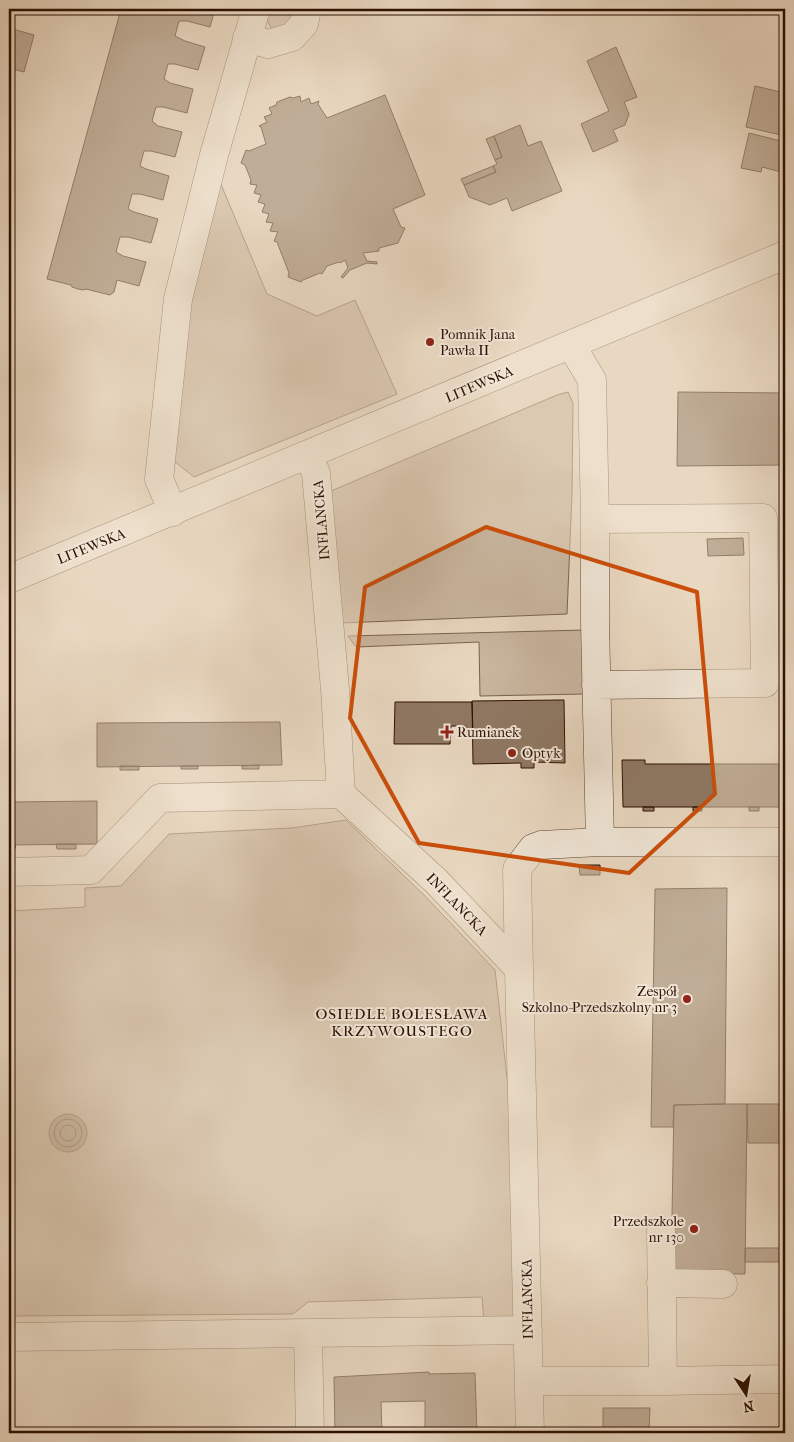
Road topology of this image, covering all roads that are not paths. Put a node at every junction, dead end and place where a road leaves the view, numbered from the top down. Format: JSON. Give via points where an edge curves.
{"nodes":[{"id":1,"x":256,"y":9,"type":"edge"},
{"id":2,"x":307,"y":9,"type":"edge"},
{"id":3,"x":247,"y":38,"type":"junction"},
{"id":4,"x":785,"y":255,"type":"edge"},
{"id":5,"x":571,"y":345,"type":"junction"},
{"id":6,"x":308,"y":455,"type":"junction"},
{"id":7,"x":173,"y":512,"type":"junction"},
{"id":8,"x":595,"y":519,"type":"junction"},
{"id":9,"x":9,"y":579,"type":"edge"},
{"id":10,"x":596,"y":685,"type":"junction"},
{"id":11,"x":341,"y":794,"type":"junction"},
{"id":12,"x":600,"y":842,"type":"junction"},
{"id":13,"x":785,"y":842,"type":"edge"},
{"id":14,"x":9,"y":872,"type":"edge"},
{"id":15,"x":519,"y":969,"type":"junction"},
{"id":16,"x":661,"y":1231,"type":"dead end"},
{"id":17,"x":661,"y":1283,"type":"junction"},
{"id":18,"x":723,"y":1284,"type":"dead end"},
{"id":19,"x":528,"y":1330,"type":"junction"},
{"id":20,"x":308,"y":1334,"type":"junction"},
{"id":21,"x":9,"y":1337,"type":"edge"},
{"id":22,"x":785,"y":1379,"type":"edge"},
{"id":23,"x":529,"y":1381,"type":"junction"},
{"id":24,"x":663,"y":1382,"type":"junction"},
{"id":25,"x":310,"y":1433,"type":"edge"},
{"id":26,"x":530,"y":1433,"type":"edge"}],
"edges":[{"from":1,"to":3,"type":"street"},
{"from":2,"to":3,"type":"street","via":[[304,24],[292,37],[268,44]]},
{"from":3,"to":7,"type":"street","via":[[211,164],[178,299],[159,479]]},
{"from":4,"to":5,"type":"street","name":"LITEWSKA"},
{"from":5,"to":6,"type":"street","name":"LITEWSKA"},
{"from":5,"to":8,"type":"street","via":[[592,380]]},
{"from":6,"to":7,"type":"street","name":"LITEWSKA"},
{"from":6,"to":11,"type":"street","name":"INFLANCKA","via":[[316,473]]},
{"from":7,"to":9,"type":"street","name":"LITEWSKA"},
{"from":8,"to":10,"type":"street"},
{"from":8,"to":10,"type":"street","via":[[763,518],[765,683]]},
{"from":10,"to":12,"type":"street"},
{"from":11,"to":14,"type":"street","via":[[160,798],[91,870]]},
{"from":11,"to":15,"type":"street","name":"INFLANCKA","via":[[436,881]]},
{"from":12,"to":13,"type":"street"},
{"from":12,"to":15,"type":"street","via":[[541,845],[533,848],[517,869]]},
{"from":15,"to":19,"type":"street","name":"INFLANCKA"},
{"from":16,"to":17,"type":"street"},
{"from":17,"to":18,"type":"street"},
{"from":17,"to":24,"type":"street"},
{"from":19,"to":20,"type":"street"},
{"from":19,"to":23,"type":"street","name":"INFLANCKA"},
{"from":20,"to":21,"type":"street"},
{"from":20,"to":25,"type":"street"},
{"from":22,"to":24,"type":"street"},
{"from":23,"to":24,"type":"street"},
{"from":23,"to":26,"type":"street","name":"INFLANCKA"}]}
